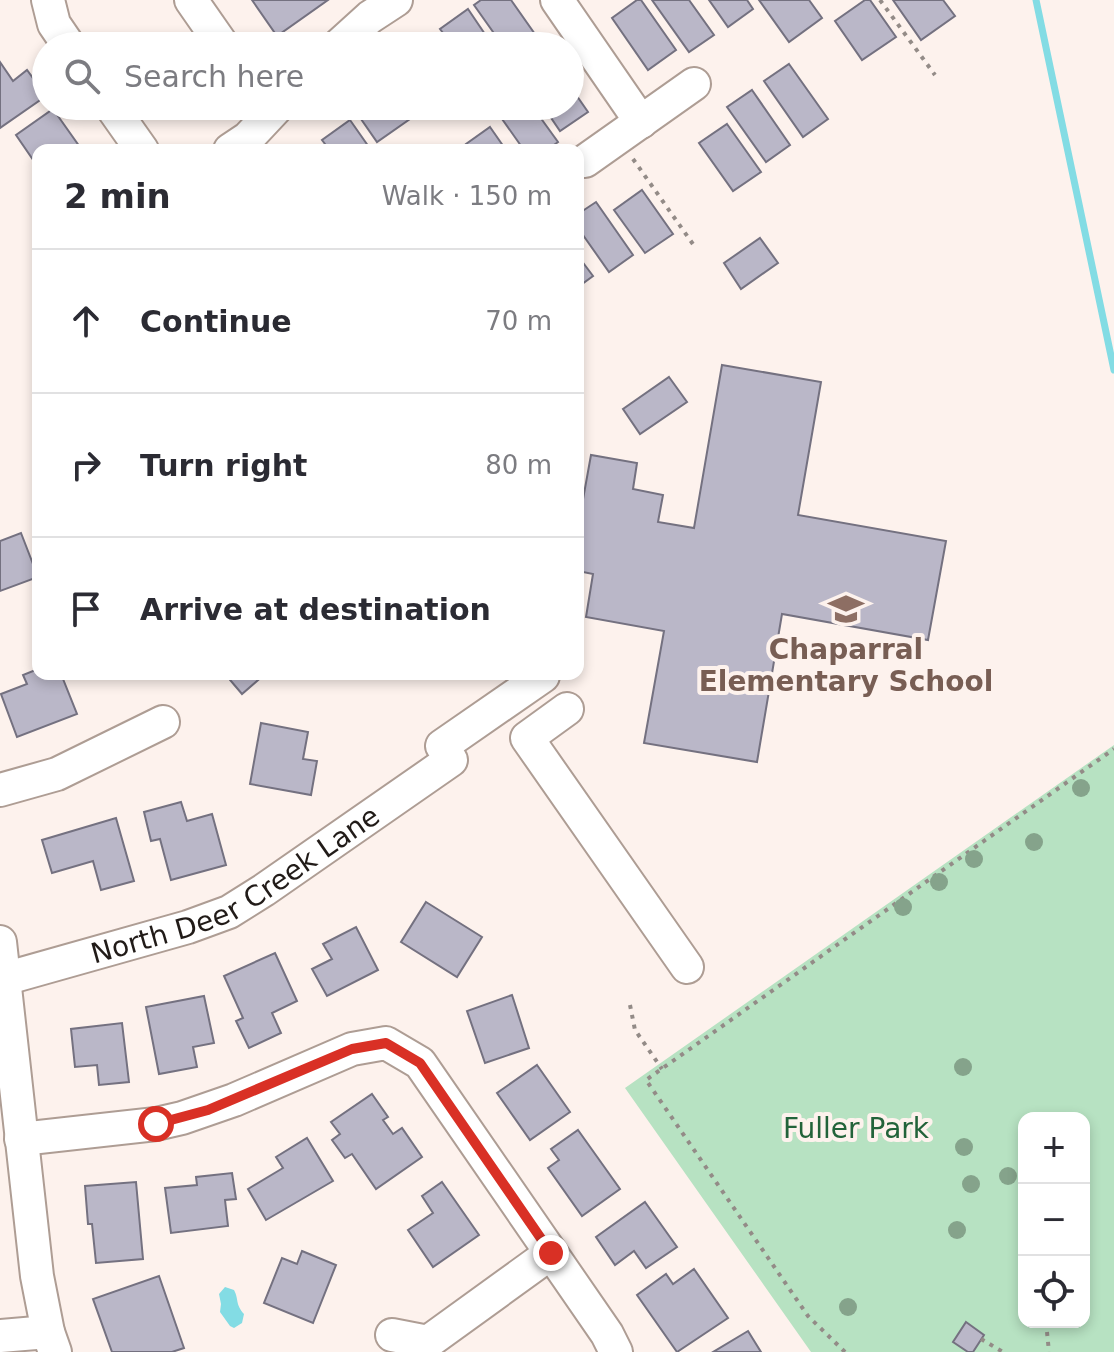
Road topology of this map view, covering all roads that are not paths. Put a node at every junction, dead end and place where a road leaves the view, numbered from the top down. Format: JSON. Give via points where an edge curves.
{"nodes":[{"id":1,"x":48,"y":0,"type":"edge"},
{"id":2,"x":191,"y":0,"type":"edge"},
{"id":3,"x":396,"y":0,"type":"edge"},
{"id":4,"x":557,"y":0,"type":"edge"},
{"id":5,"x":59,"y":32,"type":"edge"},
{"id":6,"x":213,"y":32,"type":"edge"},
{"id":7,"x":353,"y":32,"type":"edge"},
{"id":8,"x":579,"y":32,"type":"edge"},
{"id":9,"x":584,"y":39,"type":"edge"},
{"id":10,"x":694,"y":84,"type":"dead end"},
{"id":11,"x":121,"y":120,"type":"edge"},
{"id":12,"x":262,"y":120,"type":"edge"},
{"id":13,"x":641,"y":122,"type":"junction"},
{"id":14,"x":138,"y":144,"type":"edge"},
{"id":15,"x":239,"y":144,"type":"edge"},
{"id":16,"x":585,"y":161,"type":"dead end"},
{"id":17,"x":538,"y":680,"type":"edge"},
{"id":18,"x":567,"y":709,"type":"dead end"},
{"id":19,"x":163,"y":722,"type":"dead end"},
{"id":20,"x":0,"y":790,"type":"edge"},
{"id":21,"x":0,"y":942,"type":"edge"},
{"id":22,"x":687,"y":967,"type":"dead end"},
{"id":23,"x":2,"y":979,"type":"edge"},
{"id":24,"x":21,"y":1139,"type":"junction"},
{"id":25,"x":551,"y":1253,"type":"junction"},
{"id":26,"x":392,"y":1335,"type":"dead end"},
{"id":27,"x":0,"y":1336,"type":"edge"},
{"id":28,"x":52,"y":1342,"type":"edge"},
{"id":29,"x":616,"y":1352,"type":"edge"}],
"edges":[{"from":1,"to":5,"type":"street"},
{"from":2,"to":6,"type":"street"},
{"from":3,"to":7,"type":"street"},
{"from":4,"to":8,"type":"street"},
{"from":9,"to":13,"type":"street"},
{"from":10,"to":13,"type":"street"},
{"from":11,"to":14,"type":"street"},
{"from":12,"to":15,"type":"street"},
{"from":13,"to":16,"type":"street"},
{"from":17,"to":23,"type":"street","name":"North Deer Creek Lane","via":[[276,882],[229,912]]},
{"from":18,"to":22,"type":"street","via":[[527,738]]},
{"from":19,"to":20,"type":"street","via":[[57,774]]},
{"from":21,"to":23,"type":"street"},
{"from":23,"to":24,"type":"street"},
{"from":24,"to":25,"type":"street","via":[[182,1118],[352,1049],[386,1043],[420,1063]]},
{"from":24,"to":28,"type":"street","via":[[37,1276]]},
{"from":25,"to":26,"type":"street","via":[[428,1342]]},
{"from":25,"to":29,"type":"street"},
{"from":27,"to":28,"type":"street"}]}
